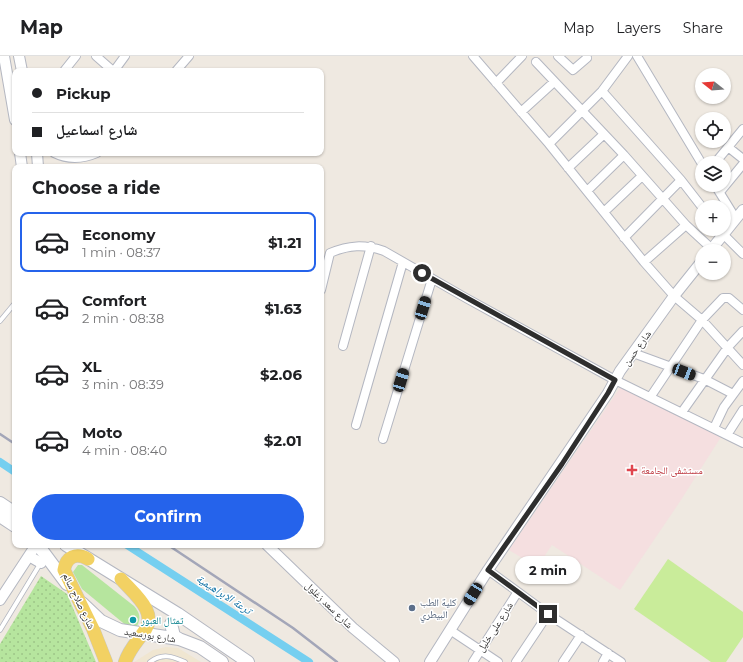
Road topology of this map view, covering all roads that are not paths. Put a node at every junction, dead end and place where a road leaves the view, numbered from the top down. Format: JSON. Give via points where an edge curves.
{"nodes":[{"id":1,"x":4,"y":56,"type":"edge"},
{"id":2,"x":76,"y":56,"type":"edge"},
{"id":3,"x":96,"y":56,"type":"edge"},
{"id":4,"x":125,"y":56,"type":"edge"},
{"id":5,"x":189,"y":56,"type":"edge"},
{"id":6,"x":473,"y":56,"type":"edge"},
{"id":7,"x":558,"y":56,"type":"edge"},
{"id":8,"x":628,"y":56,"type":"edge"},
{"id":9,"x":637,"y":56,"type":"edge"},
{"id":10,"x":519,"y":57,"type":"edge"},
{"id":11,"x":588,"y":58,"type":"dead end"},
{"id":12,"x":536,"y":62,"type":"dead end"},
{"id":13,"x":66,"y":68,"type":"edge"},
{"id":14,"x":110,"y":68,"type":"edge"},
{"id":15,"x":116,"y":68,"type":"edge"},
{"id":16,"x":179,"y":68,"type":"edge"},
{"id":17,"x":554,"y":82,"type":"junction"},
{"id":18,"x":496,"y":83,"type":"junction"},
{"id":19,"x":12,"y":91,"type":"edge"},
{"id":20,"x":602,"y":91,"type":"junction"},
{"id":21,"x":521,"y":112,"type":"junction"},
{"id":22,"x":582,"y":112,"type":"junction"},
{"id":23,"x":743,"y":129,"type":"edge"},
{"id":24,"x":603,"y":135,"type":"junction"},
{"id":25,"x":731,"y":143,"type":"edge"},
{"id":26,"x":549,"y":144,"type":"junction"},
{"id":27,"x":727,"y":148,"type":"edge"},
{"id":28,"x":729,"y":148,"type":"edge"},
{"id":29,"x":624,"y":155,"type":"junction"},
{"id":30,"x":63,"y":156,"type":"edge"},
{"id":31,"x":86,"y":156,"type":"edge"},
{"id":32,"x":697,"y":156,"type":"edge"},
{"id":33,"x":721,"y":156,"type":"edge"},
{"id":34,"x":743,"y":159,"type":"edge"},
{"id":35,"x":743,"y":164,"type":"edge"},
{"id":36,"x":568,"y":168,"type":"junction"},
{"id":37,"x":740,"y":175,"type":"edge"},
{"id":38,"x":642,"y":176,"type":"junction"},
{"id":39,"x":681,"y":180,"type":"junction"},
{"id":40,"x":731,"y":183,"type":"edge"},
{"id":41,"x":587,"y":191,"type":"junction"},
{"id":42,"x":720,"y":192,"type":"edge"},
{"id":43,"x":662,"y":200,"type":"junction"},
{"id":44,"x":697,"y":200,"type":"edge"},
{"id":45,"x":743,"y":210,"type":"edge"},
{"id":46,"x":604,"y":212,"type":"junction"},
{"id":47,"x":736,"y":219,"type":"junction"},
{"id":48,"x":731,"y":223,"type":"edge"},
{"id":49,"x":686,"y":225,"type":"junction"},
{"id":50,"x":724,"y":236,"type":"edge"},
{"id":51,"x":624,"y":238,"type":"junction"},
{"id":52,"x":705,"y":244,"type":"edge"},
{"id":53,"x":371,"y":246,"type":"junction"},
{"id":54,"x":330,"y":252,"type":"junction"},
{"id":55,"x":324,"y":253,"type":"edge"},
{"id":56,"x":743,"y":254,"type":"edge"},
{"id":57,"x":403,"y":262,"type":"junction"},
{"id":58,"x":644,"y":262,"type":"junction"},
{"id":59,"x":695,"y":270,"type":"edge"},
{"id":60,"x":324,"y":277,"type":"edge"},
{"id":61,"x":432,"y":279,"type":"junction"},
{"id":62,"x":674,"y":296,"type":"junction"},
{"id":63,"x":12,"y":307,"type":"edge"},
{"id":64,"x":743,"y":310,"type":"edge"},
{"id":65,"x":702,"y":320,"type":"junction"},
{"id":66,"x":0,"y":321,"type":"edge"},
{"id":67,"x":743,"y":331,"type":"edge"},
{"id":68,"x":343,"y":346,"type":"dead end"},
{"id":69,"x":728,"y":347,"type":"junction"},
{"id":70,"x":633,"y":353,"type":"junction"},
{"id":71,"x":743,"y":365,"type":"edge"},
{"id":72,"x":671,"y":367,"type":"junction"},
{"id":73,"x":704,"y":379,"type":"junction"},
{"id":74,"x":615,"y":380,"type":"junction"},
{"id":75,"x":743,"y":381,"type":"edge"},
{"id":76,"x":733,"y":394,"type":"junction"},
{"id":77,"x":651,"y":396,"type":"junction"},
{"id":78,"x":743,"y":410,"type":"edge"},
{"id":79,"x":682,"y":412,"type":"junction"},
{"id":80,"x":356,"y":425,"type":"dead end"},
{"id":81,"x":714,"y":428,"type":"junction"},
{"id":82,"x":727,"y":435,"type":"junction"},
{"id":83,"x":383,"y":438,"type":"dead end"},
{"id":84,"x":743,"y":443,"type":"edge"},
{"id":85,"x":0,"y":503,"type":"edge"},
{"id":86,"x":12,"y":511,"type":"edge"},
{"id":87,"x":0,"y":516,"type":"edge"},
{"id":88,"x":12,"y":524,"type":"edge"},
{"id":89,"x":35,"y":548,"type":"edge"},
{"id":90,"x":38,"y":548,"type":"edge"},
{"id":91,"x":71,"y":548,"type":"edge"},
{"id":92,"x":270,"y":548,"type":"edge"},
{"id":93,"x":29,"y":556,"type":"junction"},
{"id":94,"x":44,"y":559,"type":"junction"},
{"id":95,"x":88,"y":559,"type":"junction"},
{"id":96,"x":488,"y":570,"type":"junction"},
{"id":97,"x":121,"y":579,"type":"junction"},
{"id":98,"x":518,"y":593,"type":"junction"},
{"id":99,"x":77,"y":597,"type":"junction"},
{"id":100,"x":0,"y":600,"type":"edge"},
{"id":101,"x":178,"y":614,"type":"junction"},
{"id":102,"x":548,"y":614,"type":"junction"},
{"id":103,"x":0,"y":630,"type":"edge"},
{"id":104,"x":450,"y":630,"type":"junction"},
{"id":105,"x":142,"y":635,"type":"junction"},
{"id":106,"x":581,"y":635,"type":"junction"},
{"id":107,"x":179,"y":639,"type":"junction"},
{"id":108,"x":480,"y":651,"type":"junction"},
{"id":109,"x":608,"y":653,"type":"junction"},
{"id":110,"x":106,"y":662,"type":"edge"},
{"id":111,"x":125,"y":662,"type":"edge"},
{"id":112,"x":150,"y":662,"type":"edge"},
{"id":113,"x":185,"y":662,"type":"edge"},
{"id":114,"x":222,"y":662,"type":"edge"},
{"id":115,"x":248,"y":662,"type":"edge"},
{"id":116,"x":394,"y":662,"type":"edge"},
{"id":117,"x":430,"y":662,"type":"edge"},
{"id":118,"x":473,"y":662,"type":"edge"},
{"id":119,"x":498,"y":662,"type":"edge"},
{"id":120,"x":516,"y":662,"type":"edge"},
{"id":121,"x":563,"y":662,"type":"edge"},
{"id":122,"x":603,"y":662,"type":"edge"},
{"id":123,"x":621,"y":662,"type":"edge"}],
"edges":[{"from":1,"to":19,"type":"street"},
{"from":2,"to":13,"type":"street"},
{"from":3,"to":14,"type":"street"},
{"from":4,"to":15,"type":"street"},
{"from":5,"to":16,"type":"street"},
{"from":6,"to":18,"type":"street"},
{"from":7,"to":11,"type":"street","via":[[573,70]]},
{"from":8,"to":20,"type":"street"},
{"from":9,"to":32,"type":"street"},
{"from":10,"to":18,"type":"street"},
{"from":12,"to":17,"type":"street"},
{"from":17,"to":21,"type":"street"},
{"from":17,"to":22,"type":"street"},
{"from":18,"to":21,"type":"street"},
{"from":20,"to":22,"type":"street"},
{"from":20,"to":39,"type":"street"},
{"from":21,"to":26,"type":"street"},
{"from":22,"to":24,"type":"street"},
{"from":22,"to":26,"type":"street"},
{"from":23,"to":25,"type":"street"},
{"from":24,"to":29,"type":"street"},
{"from":24,"to":36,"type":"street"},
{"from":26,"to":36,"type":"street"},
{"from":27,"to":33,"type":"street"},
{"from":28,"to":34,"type":"street"},
{"from":29,"to":38,"type":"street"},
{"from":29,"to":41,"type":"street"},
{"from":30,"to":31,"type":"street"},
{"from":35,"to":37,"type":"street"},
{"from":36,"to":41,"type":"street"},
{"from":37,"to":40,"type":"street"},
{"from":38,"to":43,"type":"street"},
{"from":38,"to":46,"type":"street"},
{"from":39,"to":43,"type":"street"},
{"from":39,"to":44,"type":"street"},
{"from":41,"to":46,"type":"street"},
{"from":42,"to":47,"type":"street"},
{"from":43,"to":49,"type":"street"},
{"from":43,"to":51,"type":"street"},
{"from":45,"to":47,"type":"street"},
{"from":46,"to":51,"type":"street"},
{"from":47,"to":48,"type":"street"},
{"from":49,"to":52,"type":"street"},
{"from":49,"to":58,"type":"street"},
{"from":50,"to":56,"type":"street"},
{"from":51,"to":58,"type":"street"},
{"from":53,"to":54,"type":"street","via":[[360,245]]},
{"from":53,"to":57,"type":"street"},
{"from":53,"to":68,"type":"street"},
{"from":54,"to":55,"type":"street"},
{"from":54,"to":60,"type":"street"},
{"from":57,"to":61,"type":"street"},
{"from":57,"to":80,"type":"street"},
{"from":58,"to":62,"type":"street"},
{"from":59,"to":62,"type":"street","name":"شارع حسن"},
{"from":61,"to":74,"type":"street"},
{"from":61,"to":83,"type":"street"},
{"from":62,"to":65,"type":"street"},
{"from":62,"to":70,"type":"street","name":"شارع حسن"},
{"from":63,"to":66,"type":"lane"},
{"from":64,"to":65,"type":"street","via":[[725,297]]},
{"from":65,"to":69,"type":"street"},
{"from":65,"to":72,"type":"street"},
{"from":67,"to":69,"type":"street"},
{"from":69,"to":71,"type":"street"},
{"from":69,"to":73,"type":"street"},
{"from":70,"to":72,"type":"street"},
{"from":70,"to":74,"type":"street","name":"شارع حسن"},
{"from":72,"to":73,"type":"street"},
{"from":72,"to":77,"type":"street"},
{"from":73,"to":76,"type":"street"},
{"from":73,"to":79,"type":"street"},
{"from":74,"to":77,"type":"street"},
{"from":74,"to":96,"type":"street","name":"شارع حسن","via":[[562,464]]},
{"from":75,"to":76,"type":"street"},
{"from":76,"to":81,"type":"street"},
{"from":77,"to":79,"type":"street"},
{"from":78,"to":82,"type":"street"},
{"from":79,"to":81,"type":"street"},
{"from":81,"to":82,"type":"street"},
{"from":82,"to":84,"type":"street"},
{"from":85,"to":86,"type":"main road"},
{"from":87,"to":88,"type":"main road"},
{"from":89,"to":93,"type":"street"},
{"from":90,"to":94,"type":"main road","name":"شارع بورسعيد"},
{"from":91,"to":95,"type":"main road"},
{"from":92,"to":116,"type":"street","name":"شارع سعد زغلول","via":[[353,628]]},
{"from":93,"to":94,"type":"street"},
{"from":93,"to":100,"type":"street"},
{"from":94,"to":99,"type":"main road","name":"شارع بورسعيد"},
{"from":94,"to":103,"type":"lane"},
{"from":95,"to":97,"type":"main road"},
{"from":95,"to":99,"type":"main road","name":"شارع صلاح سالم","via":[[77,555],[65,565],[65,575]]},
{"from":96,"to":98,"type":"street"},
{"from":96,"to":104,"type":"street","name":"شارع حسن"},
{"from":97,"to":101,"type":"main road"},
{"from":97,"to":105,"type":"main road","via":[[148,611],[149,622]]},
{"from":98,"to":102,"type":"street"},
{"from":98,"to":108,"type":"street","name":"شارع على خليل"},
{"from":99,"to":105,"type":"main road","name":"شارع بورسعيد","via":[[92,614],[110,626]]},
{"from":99,"to":110,"type":"main road","name":"شارع صلاح سالم"},
{"from":101,"to":107,"type":"main road","via":[[171,624],[171,630]]},
{"from":101,"to":115,"type":"main road"},
{"from":102,"to":106,"type":"street"},
{"from":102,"to":120,"type":"street"},
{"from":104,"to":108,"type":"street"},
{"from":104,"to":117,"type":"street","name":"شارع حسن"},
{"from":105,"to":107,"type":"main road","name":"شارع بورسعيد","via":[[161,635]]},
{"from":105,"to":111,"type":"main road","via":[[130,650]]},
{"from":106,"to":109,"type":"street"},
{"from":106,"to":121,"type":"street"},
{"from":107,"to":114,"type":"main road","name":"شارع بورسعيد"},
{"from":108,"to":118,"type":"street","name":"شارع على خليل"},
{"from":108,"to":119,"type":"street"},
{"from":109,"to":122,"type":"street"},
{"from":109,"to":123,"type":"street"},
{"from":112,"to":113,"type":"lane","via":[[163,656],[173,656]]}]}
